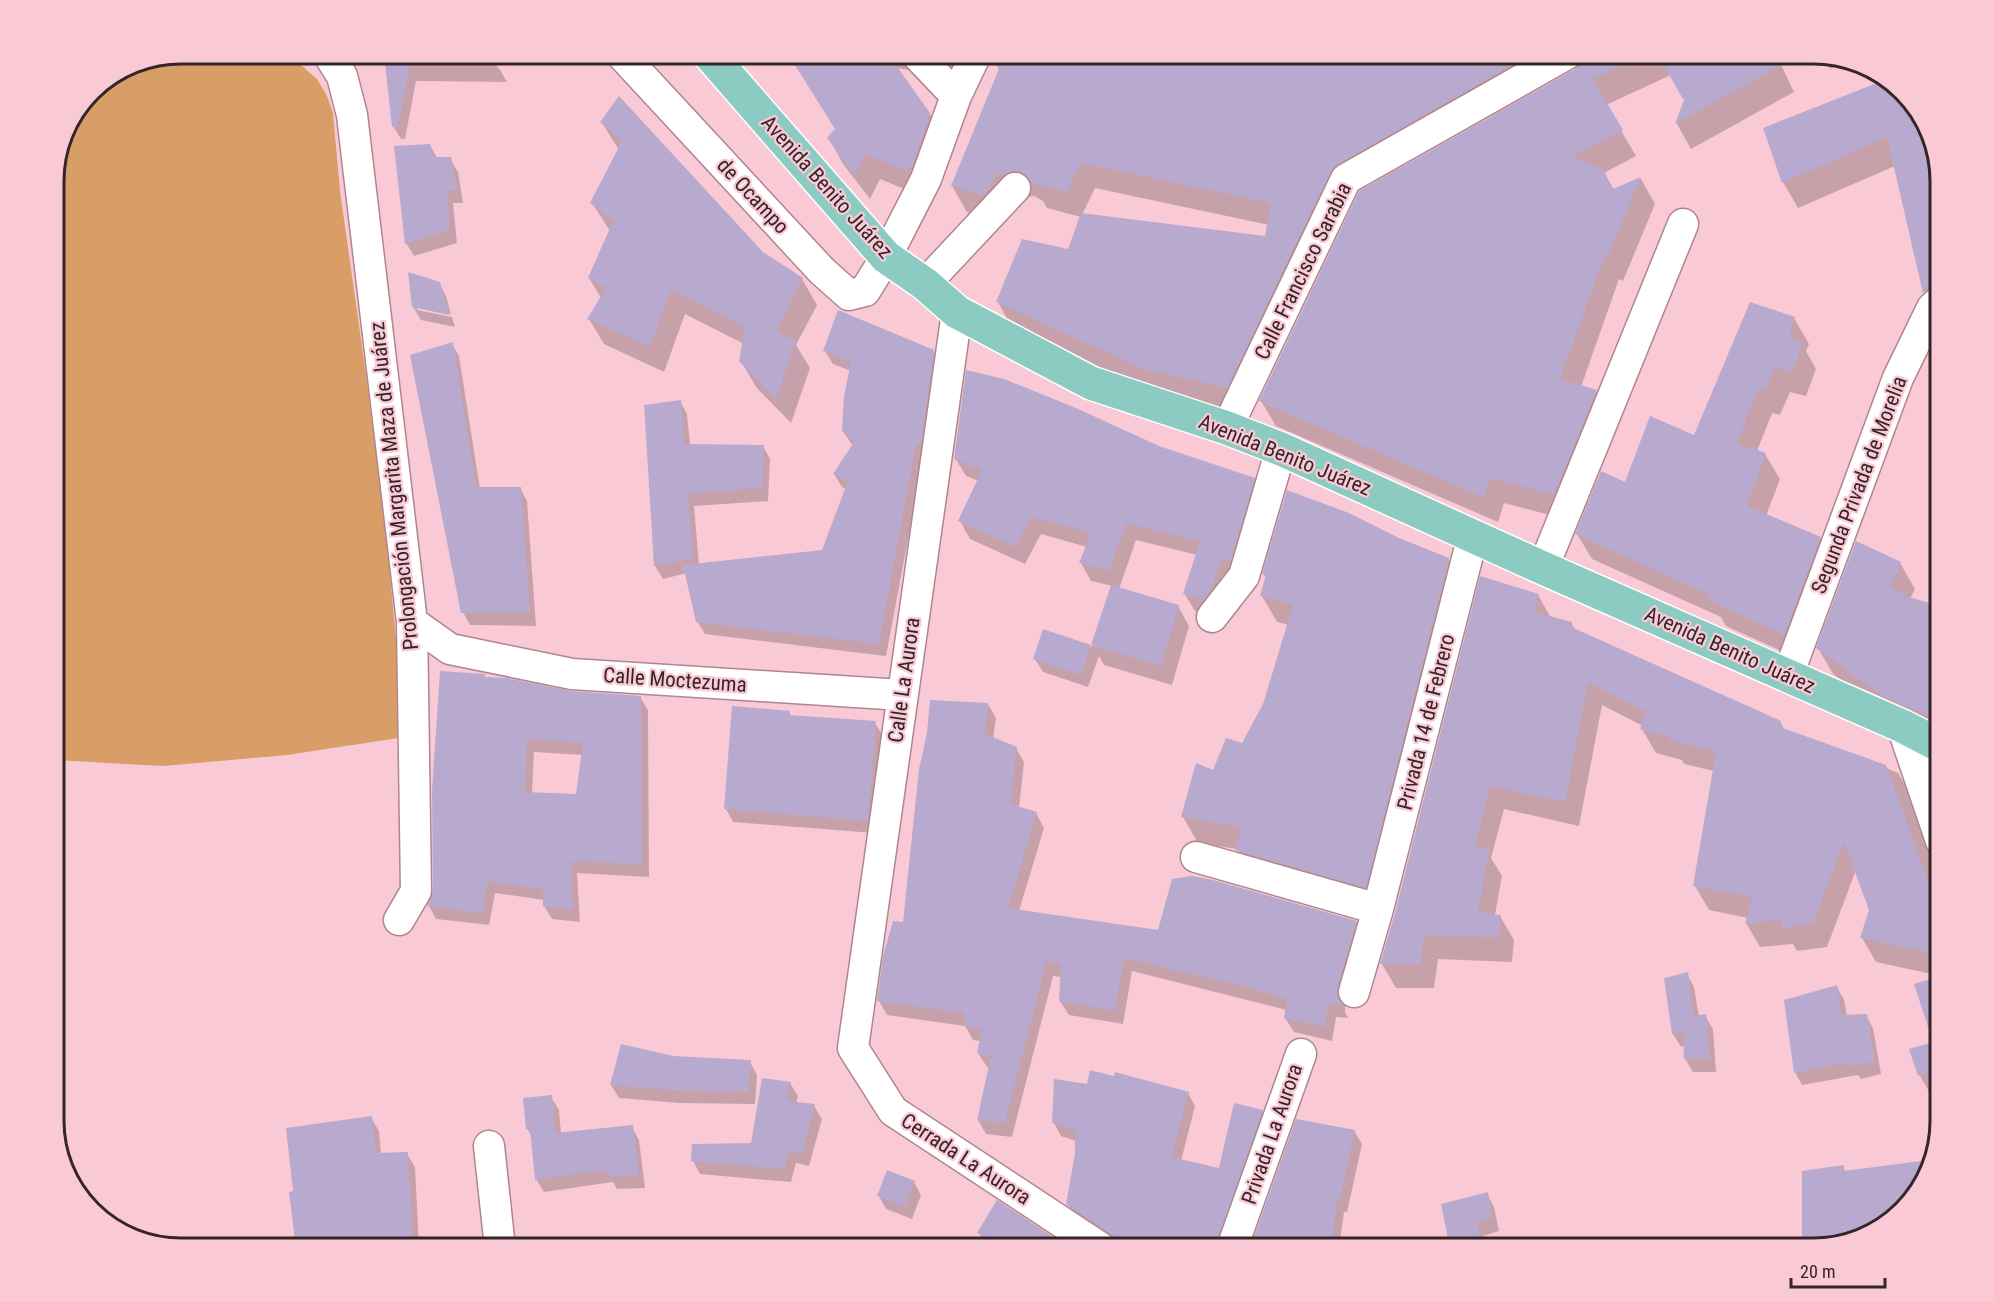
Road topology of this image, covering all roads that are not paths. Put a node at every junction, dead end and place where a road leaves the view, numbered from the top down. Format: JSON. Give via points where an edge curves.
{"nodes":[{"id":1,"x":1549,"y":64,"type":"edge"},
{"id":2,"x":335,"y":65,"type":"edge"},
{"id":3,"x":631,"y":65,"type":"edge"},
{"id":4,"x":718,"y":65,"type":"edge"},
{"id":5,"x":926,"y":65,"type":"edge"},
{"id":6,"x":971,"y":65,"type":"edge"},
{"id":7,"x":956,"y":96,"type":"junction"},
{"id":8,"x":1015,"y":188,"type":"dead end"},
{"id":9,"x":1683,"y":224,"type":"dead end"},
{"id":10,"x":886,"y":257,"type":"junction"},
{"id":11,"x":925,"y":284,"type":"junction"},
{"id":12,"x":957,"y":312,"type":"junction"},
{"id":13,"x":1930,"y":312,"type":"edge"},
{"id":14,"x":1227,"y":428,"type":"junction"},
{"id":15,"x":1281,"y":449,"type":"junction"},
{"id":16,"x":1473,"y":535,"type":"junction"},
{"id":17,"x":1543,"y":568,"type":"junction"},
{"id":18,"x":1212,"y":618,"type":"dead end"},
{"id":19,"x":412,"y":622,"type":"junction"},
{"id":20,"x":1788,"y":675,"type":"junction"},
{"id":21,"x":902,"y":695,"type":"junction"},
{"id":22,"x":1902,"y":726,"type":"junction"},
{"id":23,"x":1930,"y":740,"type":"edge"},
{"id":24,"x":1930,"y":809,"type":"edge"},
{"id":25,"x":1196,"y":857,"type":"dead end"},
{"id":26,"x":1378,"y":909,"type":"junction"},
{"id":27,"x":399,"y":920,"type":"dead end"},
{"id":28,"x":1354,"y":992,"type":"dead end"},
{"id":29,"x":853,"y":1048,"type":"joint"},
{"id":30,"x":1301,"y":1053,"type":"dead end"},
{"id":31,"x":489,"y":1146,"type":"dead end"},
{"id":32,"x":499,"y":1238,"type":"edge"},
{"id":33,"x":1086,"y":1238,"type":"edge"},
{"id":34,"x":1236,"y":1238,"type":"edge"}],
"edges":[{"from":1,"to":14,"type":"street","name":"Calle Francisco Sarabia","via":[[1346,178]]},
{"from":2,"to":19,"type":"street","name":"Prolongación Margarita Maza de Juárez","via":[[342,76],[352,115]]},
{"from":3,"to":10,"type":"street","name":"de Ocampo","via":[[822,272],[849,295],[865,291]]},
{"from":4,"to":10,"type":"main road","name":"Avenida Benito Juárez"},
{"from":5,"to":7,"type":"street"},
{"from":6,"to":7,"type":"street"},
{"from":7,"to":10,"type":"street","via":[[926,180]]},
{"from":8,"to":11,"type":"street"},
{"from":9,"to":17,"type":"street"},
{"from":10,"to":11,"type":"main road","name":"Avenida Benito Juárez"},
{"from":11,"to":12,"type":"main road","name":"Avenida Benito Juárez"},
{"from":12,"to":14,"type":"main road","name":"Avenida Benito Juárez","via":[[1091,383]]},
{"from":12,"to":21,"type":"street","name":"Calle La Aurora"},
{"from":13,"to":20,"type":"street","name":"Segunda Privada de Morelia","via":[[1898,378]]},
{"from":14,"to":15,"type":"main road","name":"Avenida Benito Juárez"},
{"from":15,"to":16,"type":"main road","name":"Avenida Benito Juárez"},
{"from":15,"to":18,"type":"street","via":[[1244,576]]},
{"from":16,"to":17,"type":"main road","name":"Avenida Benito Juárez"},
{"from":16,"to":26,"type":"street","name":"Privada 14 de Febrero"},
{"from":17,"to":20,"type":"main road","name":"Avenida Benito Juárez"},
{"from":19,"to":21,"type":"street","name":"Calle Moctezuma","via":[[450,649],[572,674]]},
{"from":19,"to":27,"type":"street","name":"Prolongación Margarita Maza de Juárez","via":[[416,891]]},
{"from":20,"to":22,"type":"main road","name":"Avenida Benito Juárez"},
{"from":21,"to":29,"type":"street","name":"Calle La Aurora"},
{"from":22,"to":23,"type":"main road","name":"Avenida Benito Juárez"},
{"from":22,"to":24,"type":"street"},
{"from":25,"to":26,"type":"street"},
{"from":26,"to":28,"type":"street","name":"Privada 14 de Febrero"},
{"from":29,"to":33,"type":"street","name":"Cerrada La Aurora","via":[[893,1111]]},
{"from":30,"to":34,"type":"street","name":"Privada La Aurora"},
{"from":31,"to":32,"type":"street"}]}
